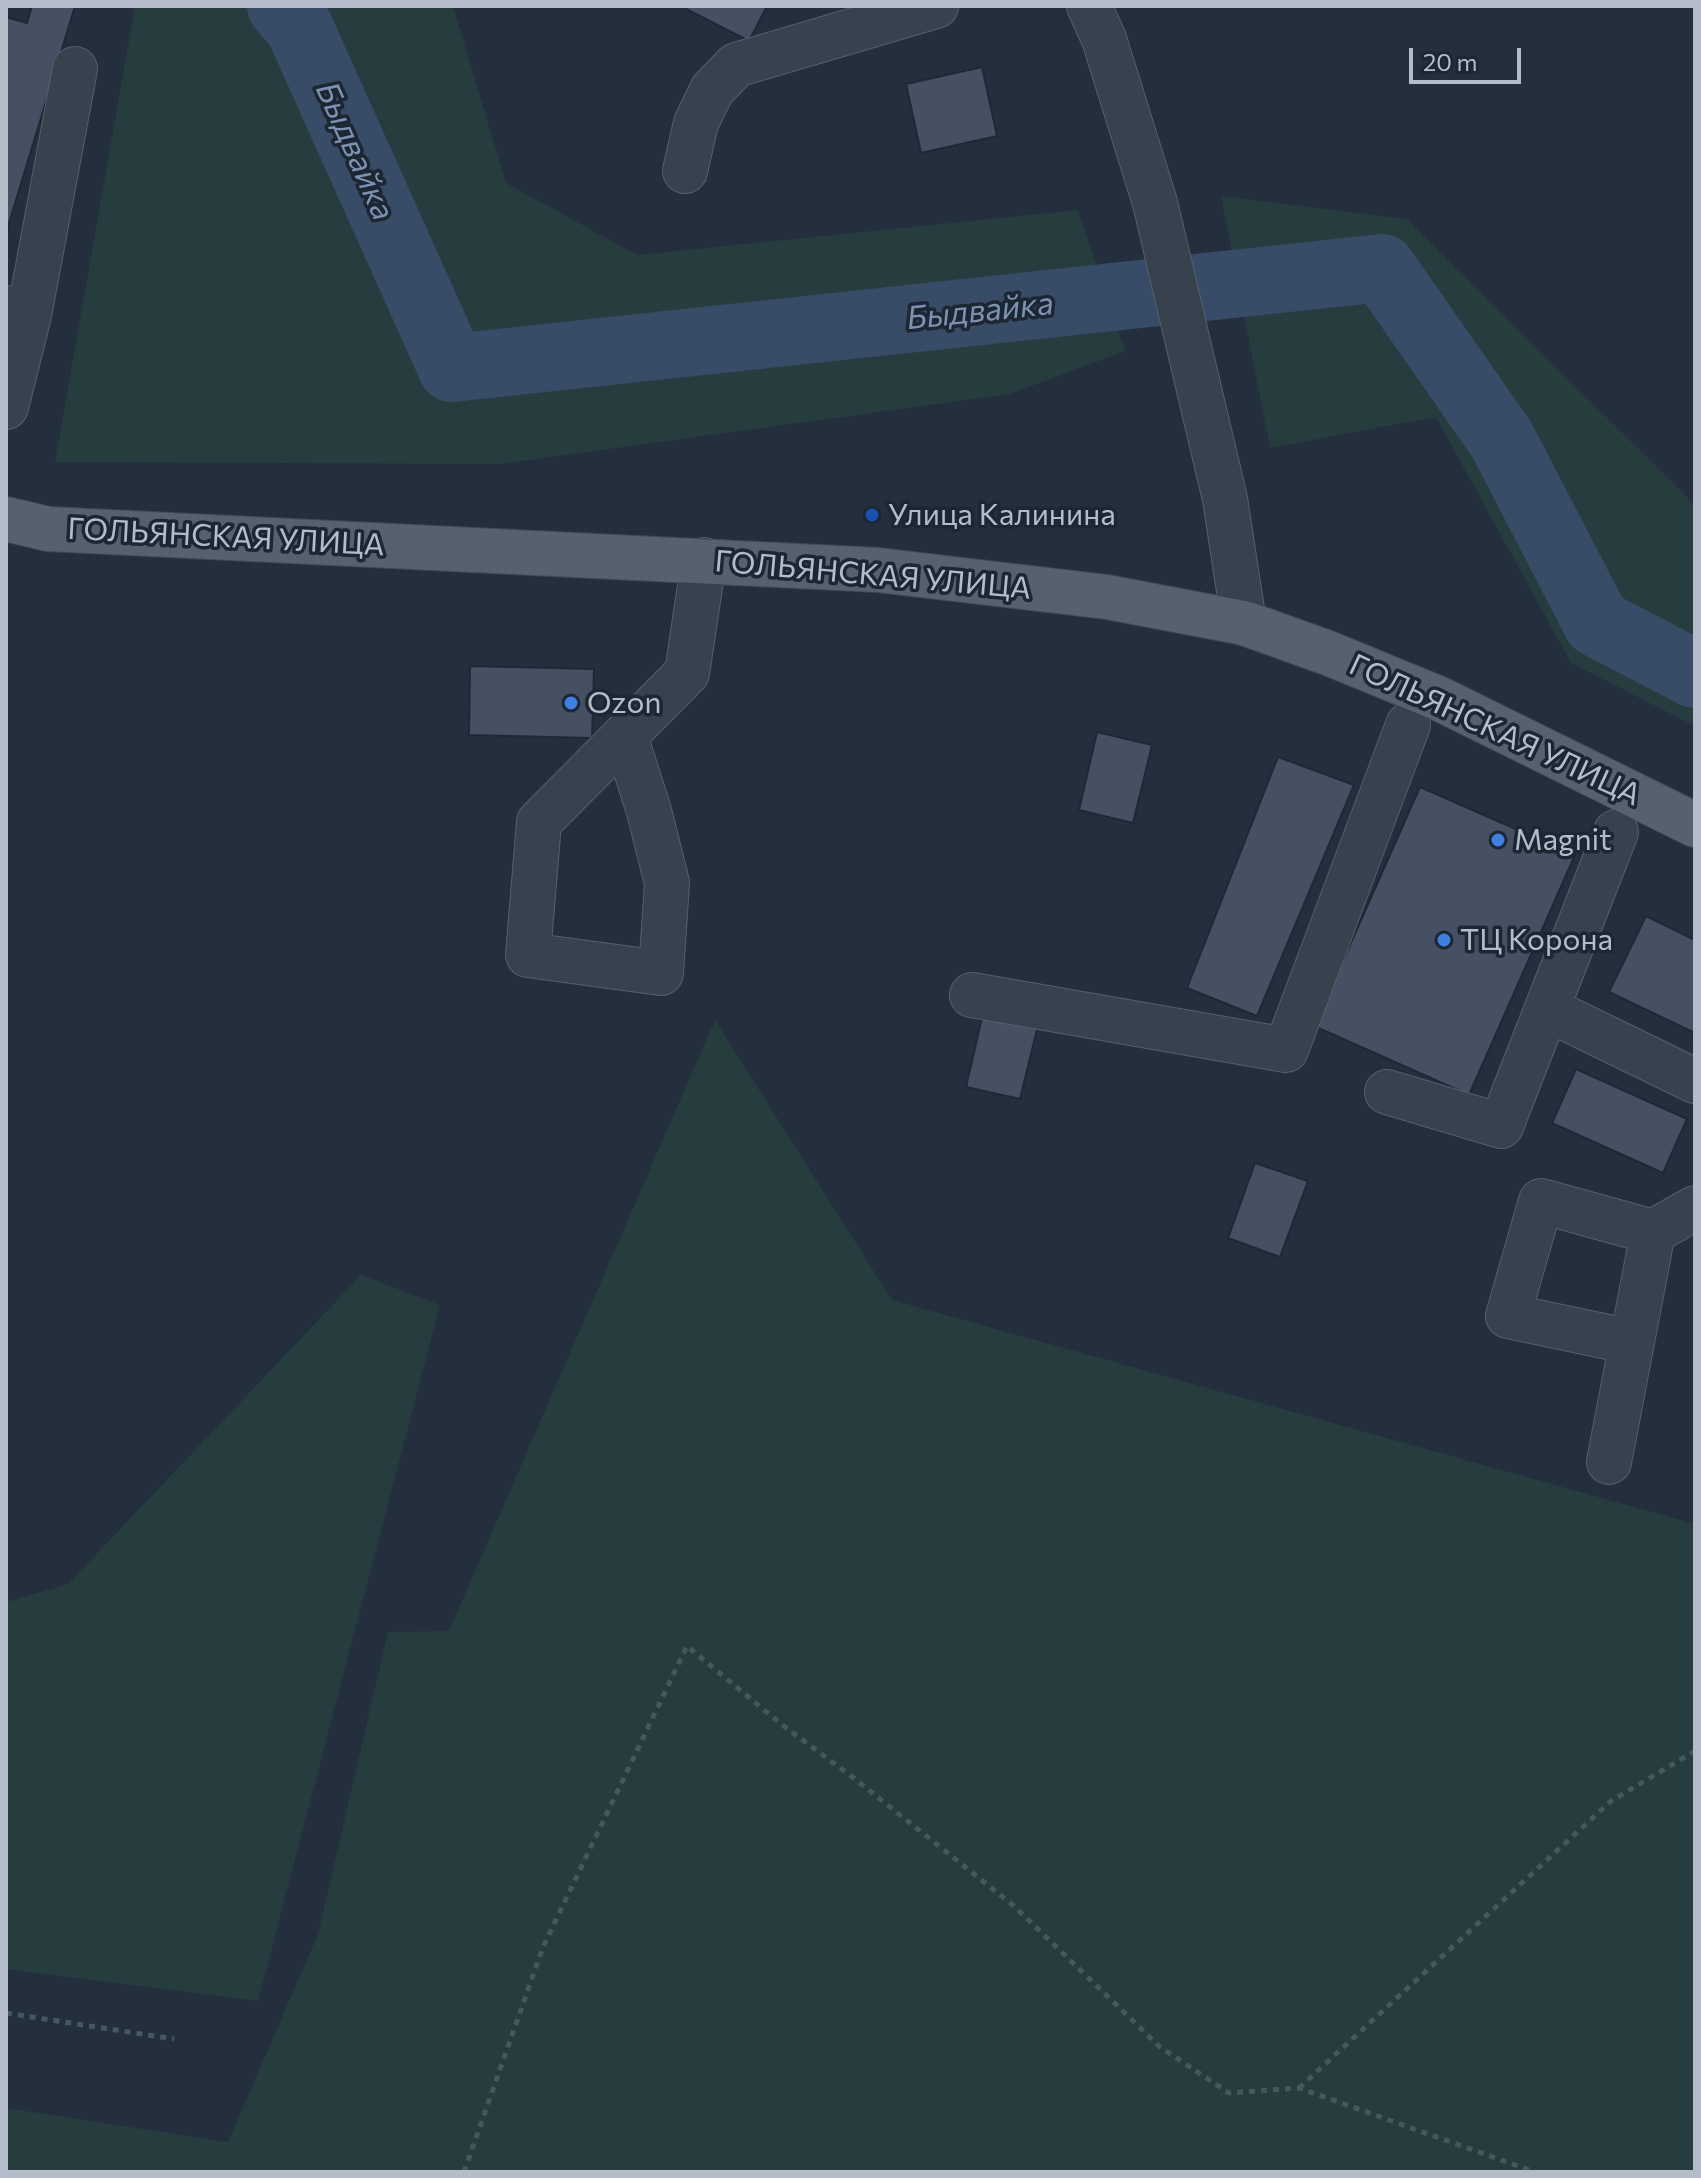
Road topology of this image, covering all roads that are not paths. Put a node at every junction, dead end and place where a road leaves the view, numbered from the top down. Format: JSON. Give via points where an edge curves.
{"nodes":[{"id":1,"x":936,"y":6,"type":"edge"},
{"id":2,"x":1089,"y":6,"type":"edge"},
{"id":3,"x":840,"y":19,"type":"edge"},
{"id":4,"x":75,"y":69,"type":"dead end"},
{"id":5,"x":685,"y":171,"type":"dead end"},
{"id":6,"x":17,"y":311,"type":"edge"},
{"id":7,"x":6,"y":407,"type":"edge"},
{"id":8,"x":6,"y":519,"type":"edge"},
{"id":9,"x":704,"y":560,"type":"junction"},
{"id":10,"x":1244,"y":623,"type":"junction"},
{"id":11,"x":1408,"y":725,"type":"dead end"},
{"id":12,"x":625,"y":736,"type":"junction"},
{"id":13,"x":1695,"y":825,"type":"edge"},
{"id":14,"x":1616,"y":832,"type":"dead end"},
{"id":15,"x":972,"y":995,"type":"dead end"},
{"id":16,"x":1547,"y":1009,"type":"junction"},
{"id":17,"x":1695,"y":1081,"type":"edge"},
{"id":18,"x":1387,"y":1092,"type":"dead end"},
{"id":19,"x":1695,"y":1208,"type":"edge"},
{"id":20,"x":1653,"y":1232,"type":"junction"},
{"id":21,"x":1632,"y":1342,"type":"junction"},
{"id":22,"x":1609,"y":1462,"type":"dead end"}],
"edges":[{"from":1,"to":3,"type":"street"},
{"from":2,"to":10,"type":"street","via":[[1155,203],[1225,499]]},
{"from":3,"to":5,"type":"street","via":[[736,65],[712,90],[701,112]]},
{"from":4,"to":6,"type":"street"},
{"from":6,"to":7,"type":"street"},
{"from":8,"to":9,"type":"main road","name":"ГОЛЬЯНСКАЯ УЛИЦА","via":[[48,529]]},
{"from":9,"to":10,"type":"main road","name":"ГОЛЬЯНСКАЯ УЛИЦА","via":[[878,570],[1107,597]]},
{"from":9,"to":12,"type":"street","via":[[687,673]]},
{"from":10,"to":13,"type":"main road","name":"ГОЛЬЯНСКАЯ УЛИЦА","via":[[1440,699]]},
{"from":11,"to":15,"type":"street","via":[[1286,1050]]},
{"from":12,"to":12,"type":"street","via":[[539,822],[528,955],[661,973],[667,883]]},
{"from":14,"to":16,"type":"street"},
{"from":16,"to":17,"type":"street"},
{"from":16,"to":18,"type":"street","via":[[1501,1126]]},
{"from":19,"to":20,"type":"street"},
{"from":20,"to":21,"type":"street"},
{"from":20,"to":21,"type":"street","via":[[1541,1201],[1508,1316]]},
{"from":21,"to":22,"type":"street"}]}
